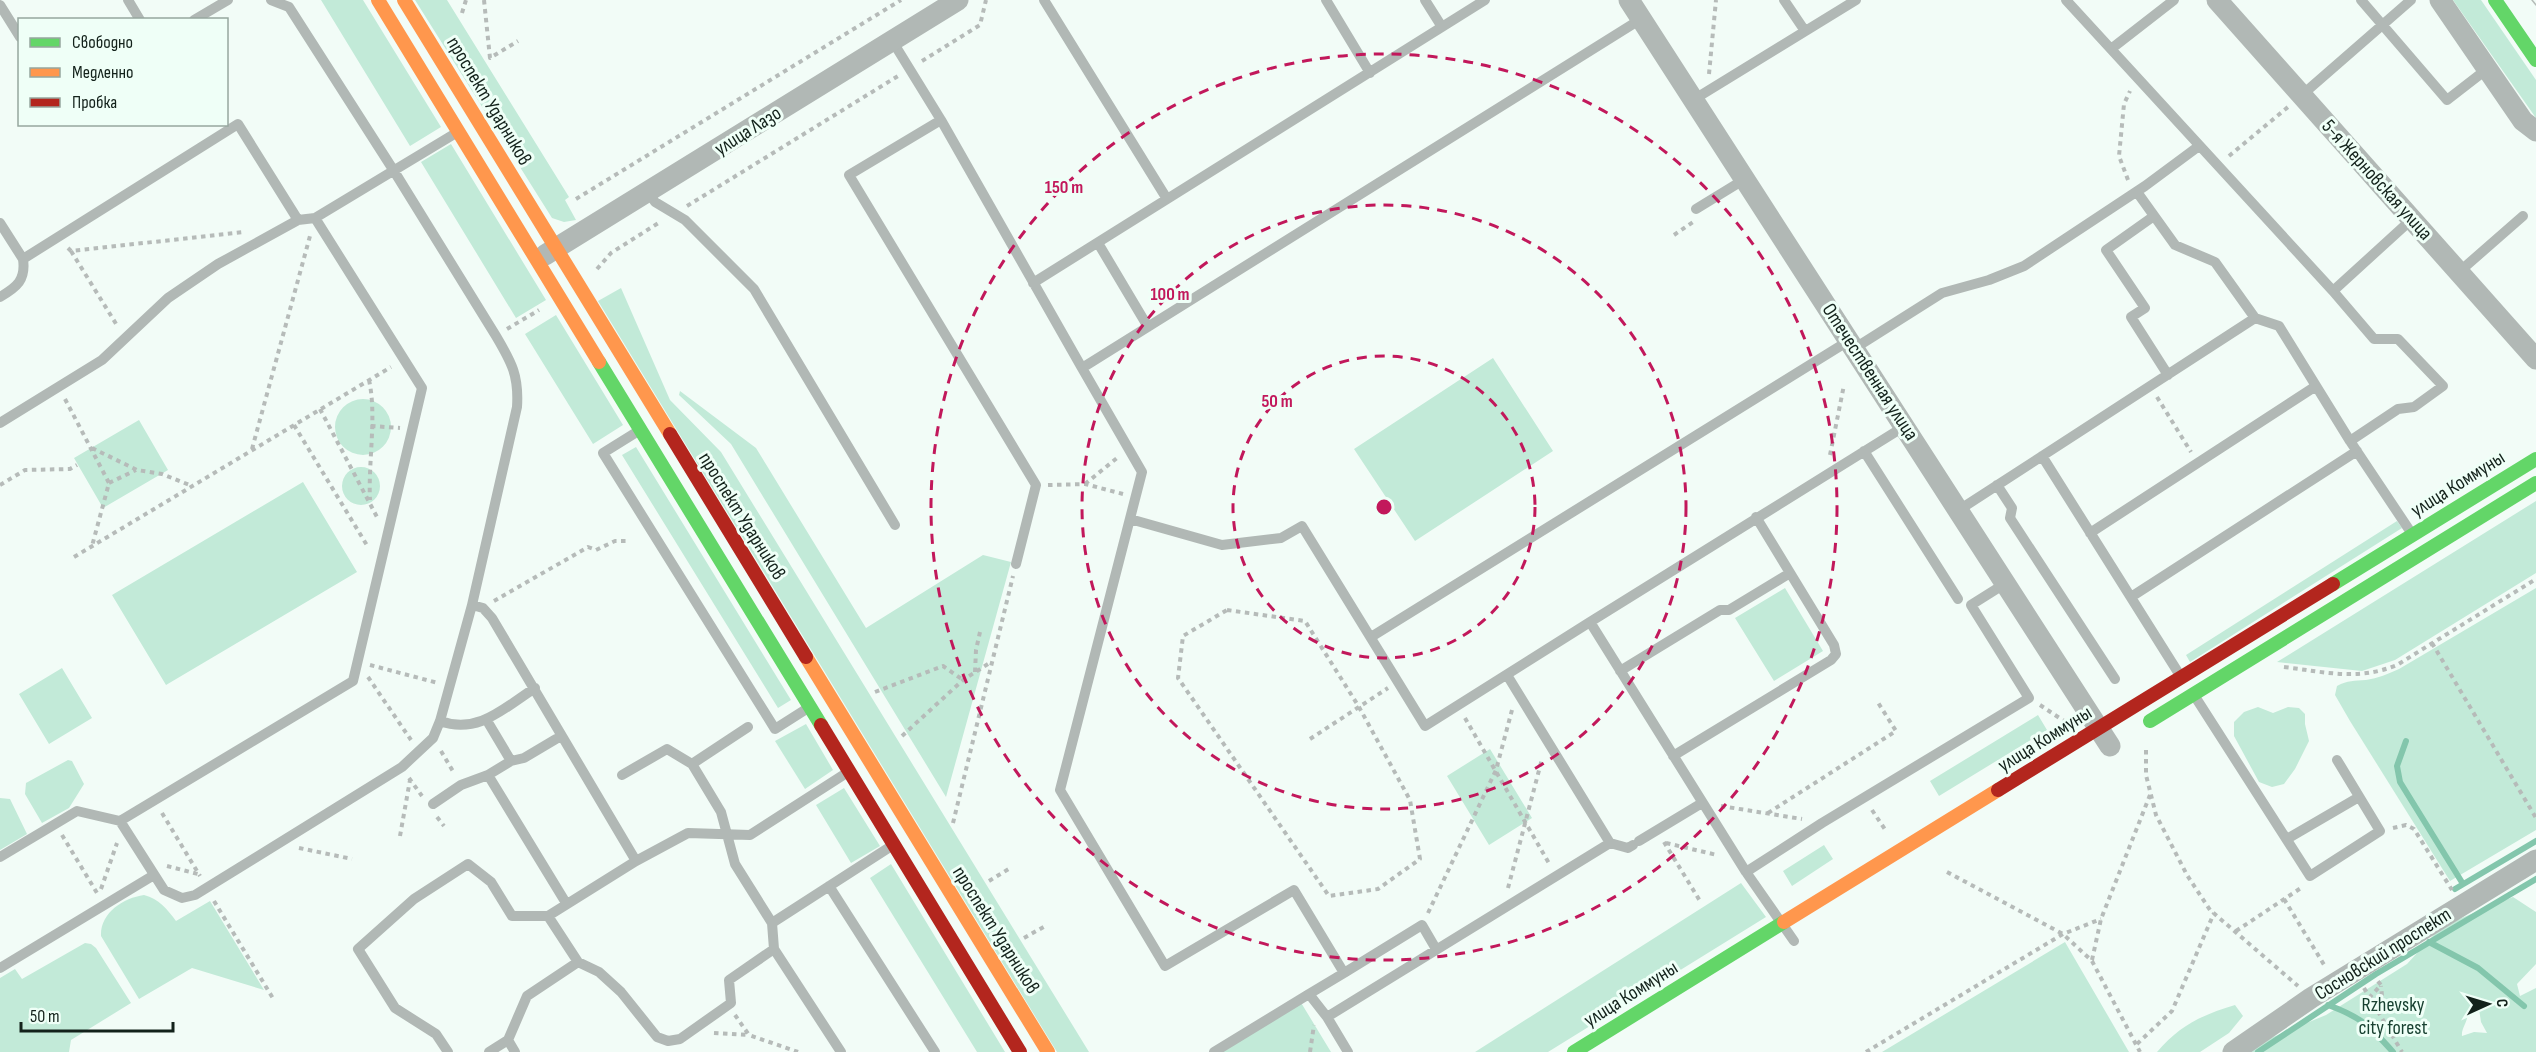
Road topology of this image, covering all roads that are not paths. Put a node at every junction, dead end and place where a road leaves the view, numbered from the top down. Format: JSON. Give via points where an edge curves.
{"nodes":[{"id":1,"x":128,"y":0,"type":"edge"},
{"id":2,"x":228,"y":0,"type":"edge"},
{"id":3,"x":271,"y":0,"type":"edge"},
{"id":4,"x":299,"y":0,"type":"edge"},
{"id":5,"x":378,"y":0,"type":"edge"},
{"id":6,"x":404,"y":0,"type":"edge"},
{"id":7,"x":958,"y":0,"type":"edge"},
{"id":8,"x":1044,"y":0,"type":"edge"},
{"id":9,"x":1326,"y":0,"type":"edge"},
{"id":10,"x":1425,"y":0,"type":"edge"},
{"id":11,"x":1485,"y":0,"type":"edge"},
{"id":12,"x":1629,"y":0,"type":"edge"},
{"id":13,"x":1784,"y":0,"type":"edge"},
{"id":14,"x":1856,"y":0,"type":"edge"},
{"id":15,"x":2066,"y":0,"type":"edge"},
{"id":16,"x":2174,"y":0,"type":"edge"},
{"id":17,"x":2217,"y":0,"type":"edge"},
{"id":18,"x":2361,"y":0,"type":"edge"},
{"id":19,"x":2411,"y":0,"type":"edge"},
{"id":20,"x":2440,"y":0,"type":"edge"},
{"id":21,"x":2495,"y":0,"type":"edge"},
{"id":22,"x":0,"y":5,"type":"edge"},
{"id":23,"x":289,"y":7,"type":"junction"},
{"id":24,"x":139,"y":18,"type":"edge"},
{"id":25,"x":197,"y":18,"type":"edge"},
{"id":26,"x":1641,"y":19,"type":"junction"},
{"id":27,"x":2382,"y":25,"type":"junction"},
{"id":28,"x":1442,"y":27,"type":"junction"},
{"id":29,"x":1805,"y":31,"type":"junction"},
{"id":30,"x":18,"y":34,"type":"edge"},
{"id":31,"x":892,"y":42,"type":"junction"},
{"id":32,"x":2111,"y":50,"type":"junction"},
{"id":33,"x":2536,"y":60,"type":"edge"},
{"id":34,"x":2487,"y":69,"type":"junction"},
{"id":35,"x":1370,"y":73,"type":"junction"},
{"id":36,"x":2302,"y":95,"type":"junction"},
{"id":37,"x":1700,"y":96,"type":"junction"},
{"id":38,"x":477,"y":120,"type":"junction"},
{"id":39,"x":941,"y":120,"type":"junction"},
{"id":40,"x":458,"y":131,"type":"junction"},
{"id":41,"x":2536,"y":131,"type":"edge"},
{"id":42,"x":2199,"y":146,"type":"junction"},
{"id":43,"x":394,"y":171,"type":"junction"},
{"id":44,"x":1744,"y":179,"type":"junction"},
{"id":45,"x":648,"y":192,"type":"junction"},
{"id":46,"x":2135,"y":193,"type":"junction"},
{"id":47,"x":1167,"y":200,"type":"junction"},
{"id":48,"x":1696,"y":209,"type":"dead end"},
{"id":49,"x":2154,"y":216,"type":"junction"},
{"id":50,"x":2523,"y":216,"type":"dead end"},
{"id":51,"x":315,"y":218,"type":"junction"},
{"id":52,"x":2412,"y":219,"type":"junction"},
{"id":53,"x":298,"y":220,"type":"junction"},
{"id":54,"x":0,"y":223,"type":"edge"},
{"id":55,"x":1098,"y":243,"type":"junction"},
{"id":56,"x":556,"y":248,"type":"junction"},
{"id":57,"x":22,"y":259,"type":"junction"},
{"id":58,"x":537,"y":260,"type":"junction"},
{"id":59,"x":2459,"y":272,"type":"junction"},
{"id":60,"x":1033,"y":283,"type":"junction"},
{"id":61,"x":2333,"y":291,"type":"junction"},
{"id":62,"x":0,"y":297,"type":"edge"},
{"id":63,"x":2255,"y":318,"type":"junction"},
{"id":64,"x":1148,"y":327,"type":"junction"},
{"id":65,"x":1852,"y":344,"type":"junction"},
{"id":66,"x":2536,"y":359,"type":"edge"},
{"id":67,"x":1082,"y":368,"type":"junction"},
{"id":68,"x":2168,"y":375,"type":"junction"},
{"id":69,"x":2316,"y":386,"type":"junction"},
{"id":70,"x":659,"y":418,"type":"junction"},
{"id":71,"x":0,"y":423,"type":"edge"},
{"id":72,"x":1905,"y":426,"type":"junction"},
{"id":73,"x":641,"y":430,"type":"junction"},
{"id":74,"x":2350,"y":441,"type":"junction"},
{"id":75,"x":1864,"y":451,"type":"junction"},
{"id":76,"x":2357,"y":451,"type":"junction"},
{"id":77,"x":2042,"y":456,"type":"junction"},
{"id":78,"x":2536,"y":459,"type":"edge"},
{"id":79,"x":2536,"y":483,"type":"edge"},
{"id":80,"x":1997,"y":485,"type":"junction"},
{"id":81,"x":1959,"y":510,"type":"junction"},
{"id":82,"x":1756,"y":517,"type":"junction"},
{"id":83,"x":1130,"y":519,"type":"junction"},
{"id":84,"x":895,"y":525,"type":"dead end"},
{"id":85,"x":2090,"y":533,"type":"junction"},
{"id":86,"x":2413,"y":535,"type":"junction"},
{"id":87,"x":2424,"y":552,"type":"junction"},
{"id":88,"x":1016,"y":564,"type":"road end"},
{"id":89,"x":1790,"y":573,"type":"junction"},
{"id":90,"x":2006,"y":583,"type":"junction"},
{"id":91,"x":2131,"y":597,"type":"junction"},
{"id":92,"x":1958,"y":599,"type":"dead end"},
{"id":93,"x":477,"y":607,"type":"junction"},
{"id":94,"x":1590,"y":622,"type":"junction"},
{"id":95,"x":1371,"y":637,"type":"junction"},
{"id":96,"x":1620,"y":671,"type":"junction"},
{"id":97,"x":1507,"y":675,"type":"junction"},
{"id":98,"x":2181,"y":678,"type":"junction"},
{"id":99,"x":2115,"y":679,"type":"dead end"},
{"id":100,"x":535,"y":688,"type":"junction"},
{"id":101,"x":828,"y":694,"type":"junction"},
{"id":102,"x":2194,"y":694,"type":"junction"},
{"id":103,"x":809,"y":707,"type":"junction"},
{"id":104,"x":486,"y":719,"type":"junction"},
{"id":105,"x":440,"y":721,"type":"junction"},
{"id":106,"x":748,"y":727,"type":"dead end"},
{"id":107,"x":2134,"y":731,"type":"dead end"},
{"id":108,"x":556,"y":740,"type":"dead end"},
{"id":109,"x":2107,"y":742,"type":"junction"},
{"id":110,"x":1673,"y":756,"type":"junction"},
{"id":111,"x":868,"y":759,"type":"junction"},
{"id":112,"x":2337,"y":760,"type":"dead end"},
{"id":113,"x":511,"y":761,"type":"junction"},
{"id":114,"x":692,"y":764,"type":"junction"},
{"id":115,"x":849,"y":771,"type":"junction"},
{"id":116,"x":488,"y":775,"type":"junction"},
{"id":117,"x":622,"y":775,"type":"dead end"},
{"id":118,"x":2359,"y":797,"type":"junction"},
{"id":119,"x":1702,"y":803,"type":"junction"},
{"id":120,"x":433,"y":804,"type":"dead end"},
{"id":121,"x":122,"y":823,"type":"junction"},
{"id":122,"x":914,"y":833,"type":"junction"},
{"id":123,"x":727,"y":835,"type":"junction"},
{"id":124,"x":2287,"y":839,"type":"junction"},
{"id":125,"x":1610,"y":843,"type":"junction"},
{"id":126,"x":894,"y":845,"type":"junction"},
{"id":127,"x":0,"y":857,"type":"edge"},
{"id":128,"x":2536,"y":860,"type":"edge"},
{"id":129,"x":636,"y":861,"type":"junction"},
{"id":130,"x":1746,"y":872,"type":"junction"},
{"id":131,"x":154,"y":874,"type":"junction"},
{"id":132,"x":829,"y":886,"type":"junction"},
{"id":133,"x":566,"y":903,"type":"junction"},
{"id":134,"x":548,"y":916,"type":"junction"},
{"id":135,"x":772,"y":923,"type":"junction"},
{"id":136,"x":1782,"y":923,"type":"junction"},
{"id":137,"x":1794,"y":941,"type":"dead end"},
{"id":138,"x":1436,"y":949,"type":"junction"},
{"id":139,"x":774,"y":950,"type":"junction"},
{"id":140,"x":578,"y":962,"type":"junction"},
{"id":141,"x":0,"y":968,"type":"edge"},
{"id":142,"x":1344,"y":973,"type":"junction"},
{"id":143,"x":1309,"y":994,"type":"junction"},
{"id":144,"x":1327,"y":1017,"type":"junction"},
{"id":145,"x":508,"y":1040,"type":"junction"},
{"id":146,"x":448,"y":1052,"type":"edge"},
{"id":147,"x":489,"y":1052,"type":"edge"},
{"id":148,"x":515,"y":1052,"type":"edge"},
{"id":149,"x":841,"y":1052,"type":"edge"},
{"id":150,"x":935,"y":1052,"type":"edge"},
{"id":151,"x":1020,"y":1052,"type":"edge"},
{"id":152,"x":1048,"y":1052,"type":"edge"},
{"id":153,"x":1214,"y":1052,"type":"edge"},
{"id":154,"x":1348,"y":1052,"type":"edge"},
{"id":155,"x":1574,"y":1052,"type":"edge"},
{"id":156,"x":2233,"y":1052,"type":"edge"}],
"edges":[{"from":1,"to":24,"type":"lane"},
{"from":2,"to":25,"type":"lane"},
{"from":3,"to":23,"type":"lane"},
{"from":4,"to":23,"type":"lane"},
{"from":5,"to":40,"type":"street","name":"проспект Ударников"},
{"from":6,"to":38,"type":"street","name":"проспект Ударников"},
{"from":7,"to":31,"type":"street","name":"улица Лазо"},
{"from":8,"to":47,"type":"lane"},
{"from":9,"to":35,"type":"lane"},
{"from":10,"to":28,"type":"lane"},
{"from":11,"to":28,"type":"lane"},
{"from":12,"to":26,"type":"street","name":"Отечественная улица"},
{"from":13,"to":29,"type":"lane"},
{"from":14,"to":29,"type":"lane"},
{"from":15,"to":32,"type":"lane"},
{"from":16,"to":32,"type":"lane"},
{"from":17,"to":36,"type":"street","name":"5-я Жерновская улица"},
{"from":18,"to":27,"type":"lane"},
{"from":19,"to":27,"type":"lane"},
{"from":20,"to":34,"type":"street"},
{"from":21,"to":33,"type":"street"},
{"from":22,"to":30,"type":"lane"},
{"from":23,"to":43,"type":"lane"},
{"from":26,"to":37,"type":"street","name":"Отечественная улица"},
{"from":26,"to":64,"type":"lane"},
{"from":27,"to":34,"type":"lane","via":[[2447,100]]},
{"from":27,"to":36,"type":"lane"},
{"from":28,"to":35,"type":"lane"},
{"from":29,"to":37,"type":"lane"},
{"from":31,"to":39,"type":"lane"},
{"from":31,"to":45,"type":"street","name":"улица Лазо"},
{"from":32,"to":42,"type":"lane"},
{"from":34,"to":41,"type":"street","via":[[2523,121]]},
{"from":35,"to":47,"type":"lane"},
{"from":36,"to":52,"type":"street","name":"5-я Жерновская улица"},
{"from":37,"to":44,"type":"street","name":"Отечественная улица"},
{"from":38,"to":40,"type":"lane"},
{"from":38,"to":56,"type":"street","name":"проспект Ударников"},
{"from":39,"to":60,"type":"lane"},
{"from":39,"to":88,"type":"lane","via":[[849,175],[1036,485]]},
{"from":40,"to":43,"type":"lane"},
{"from":40,"to":58,"type":"street","name":"проспект Ударников"},
{"from":42,"to":46,"type":"lane"},
{"from":42,"to":61,"type":"lane"},
{"from":43,"to":51,"type":"lane"},
{"from":43,"to":93,"type":"lane","via":[[512,363],[519,384]]},
{"from":44,"to":48,"type":"lane"},
{"from":44,"to":65,"type":"street","name":"Отечественная улица"},
{"from":45,"to":56,"type":"street","name":"улица Лазо"},
{"from":45,"to":84,"type":"lane","via":[[655,202],[685,220],[754,290]]},
{"from":46,"to":49,"type":"lane"},
{"from":46,"to":65,"type":"lane","via":[[2024,266],[1942,293]]},
{"from":47,"to":55,"type":"lane"},
{"from":49,"to":63,"type":"lane","via":[[2175,245],[2215,262]]},
{"from":49,"to":68,"type":"lane","via":[[2106,250],[2145,308],[2131,317]]},
{"from":50,"to":59,"type":"lane"},
{"from":51,"to":53,"type":"lane"},
{"from":51,"to":121,"type":"lane","via":[[422,388],[353,681]]},
{"from":52,"to":59,"type":"street","name":"5-я Жерновская улица"},
{"from":52,"to":61,"type":"lane"},
{"from":53,"to":57,"type":"lane","via":[[238,124]]},
{"from":53,"to":71,"type":"lane","via":[[218,264],[168,298],[102,360]]},
{"from":54,"to":57,"type":"lane"},
{"from":55,"to":60,"type":"lane"},
{"from":55,"to":64,"type":"lane"},
{"from":56,"to":58,"type":"street","name":"улица Лазо"},
{"from":56,"to":70,"type":"street","name":"проспект Ударников"},
{"from":57,"to":62,"type":"lane","via":[[22,280]]},
{"from":58,"to":73,"type":"street","name":"проспект Ударников"},
{"from":59,"to":66,"type":"street","name":"5-я Жерновская улица"},
{"from":60,"to":67,"type":"lane"},
{"from":61,"to":74,"type":"lane","via":[[2374,339],[2398,339],[2443,386],[2414,407],[2398,409]]},
{"from":63,"to":68,"type":"lane"},
{"from":63,"to":69,"type":"lane","via":[[2279,326]]},
{"from":64,"to":67,"type":"lane"},
{"from":65,"to":72,"type":"street","name":"Отечественная улица"},
{"from":65,"to":95,"type":"lane"},
{"from":67,"to":83,"type":"lane","via":[[1142,472]]},
{"from":68,"to":77,"type":"lane","via":[[2077,427]]},
{"from":69,"to":74,"type":"lane"},
{"from":69,"to":85,"type":"lane"},
{"from":70,"to":73,"type":"lane"},
{"from":70,"to":101,"type":"street","name":"проспект Ударников"},
{"from":72,"to":75,"type":"lane"},
{"from":72,"to":81,"type":"street","name":"Отечественная улица"},
{"from":73,"to":103,"type":"street","name":"проспект Ударников"},
{"from":73,"to":103,"type":"lane","via":[[603,453],[775,729]]},
{"from":74,"to":76,"type":"lane"},
{"from":75,"to":82,"type":"lane"},
{"from":75,"to":92,"type":"lane"},
{"from":76,"to":86,"type":"lane"},
{"from":76,"to":91,"type":"lane"},
{"from":77,"to":80,"type":"lane"},
{"from":77,"to":85,"type":"lane"},
{"from":78,"to":86,"type":"street","name":"улица Коммуны"},
{"from":79,"to":87,"type":"street","name":"улица Коммуны"},
{"from":80,"to":81,"type":"lane"},
{"from":80,"to":99,"type":"lane","via":[[2012,508],[2010,518]]},
{"from":81,"to":90,"type":"street","name":"Отечественная улица"},
{"from":82,"to":89,"type":"lane"},
{"from":82,"to":94,"type":"lane"},
{"from":83,"to":95,"type":"lane","via":[[1222,545],[1281,538],[1302,526]]},
{"from":83,"to":142,"type":"lane","via":[[1060,790],[1165,966],[1294,890]]},
{"from":85,"to":91,"type":"lane"},
{"from":86,"to":87,"type":"lane"},
{"from":86,"to":98,"type":"street","name":"улица Коммуны"},
{"from":87,"to":102,"type":"street","name":"улица Коммуны"},
{"from":89,"to":96,"type":"lane"},
{"from":89,"to":110,"type":"lane","via":[[1836,654]]},
{"from":90,"to":109,"type":"street","name":"Отечественная улица"},
{"from":90,"to":130,"type":"lane","via":[[1971,605],[2029,698]]},
{"from":91,"to":98,"type":"lane"},
{"from":93,"to":100,"type":"lane","via":[[492,618]]},
{"from":93,"to":105,"type":"lane"},
{"from":94,"to":96,"type":"lane"},
{"from":94,"to":97,"type":"lane"},
{"from":95,"to":97,"type":"lane","via":[[1425,726]]},
{"from":96,"to":110,"type":"lane"},
{"from":97,"to":125,"type":"lane"},
{"from":98,"to":109,"type":"street","name":"улица Коммуны"},
{"from":100,"to":104,"type":"lane"},
{"from":100,"to":129,"type":"lane"},
{"from":101,"to":103,"type":"lane"},
{"from":101,"to":111,"type":"street","name":"проспект Ударников"},
{"from":102,"to":107,"type":"street","name":"улица Коммуны"},
{"from":102,"to":124,"type":"lane"},
{"from":103,"to":115,"type":"street","name":"проспект Ударников"},
{"from":104,"to":105,"type":"lane","via":[[469,726]]},
{"from":104,"to":113,"type":"lane"},
{"from":105,"to":131,"type":"lane","via":[[433,738],[402,767],[195,895],[172,896]]},
{"from":106,"to":114,"type":"lane"},
{"from":108,"to":113,"type":"lane"},
{"from":109,"to":136,"type":"street","name":"улица Коммуны"},
{"from":110,"to":119,"type":"lane"},
{"from":111,"to":115,"type":"lane"},
{"from":111,"to":122,"type":"street","name":"проспект Ударников"},
{"from":112,"to":118,"type":"lane"},
{"from":113,"to":116,"type":"lane"},
{"from":114,"to":117,"type":"lane","via":[[667,749]]},
{"from":114,"to":123,"type":"lane","via":[[721,812]]},
{"from":115,"to":123,"type":"lane","via":[[750,835]]},
{"from":115,"to":126,"type":"street","name":"проспект Ударников"},
{"from":116,"to":120,"type":"lane","via":[[461,785]]},
{"from":116,"to":133,"type":"lane"},
{"from":118,"to":124,"type":"lane"},
{"from":118,"to":124,"type":"lane","via":[[2380,831],[2310,876]]},
{"from":119,"to":125,"type":"lane","via":[[1628,848]]},
{"from":119,"to":130,"type":"lane"},
{"from":121,"to":127,"type":"lane","via":[[77,811]]},
{"from":121,"to":131,"type":"lane"},
{"from":122,"to":126,"type":"lane"},
{"from":122,"to":152,"type":"street","name":"проспект Ударников"},
{"from":123,"to":129,"type":"lane","via":[[688,833]]},
{"from":123,"to":135,"type":"lane","via":[[735,864]]},
{"from":125,"to":138,"type":"lane"},
{"from":126,"to":132,"type":"lane"},
{"from":126,"to":151,"type":"street","name":"проспект Ударников"},
{"from":128,"to":156,"type":"street","name":"Сосновский проспект","via":[[2312,998]]},
{"from":129,"to":133,"type":"lane"},
{"from":130,"to":136,"type":"lane"},
{"from":131,"to":141,"type":"lane"},
{"from":132,"to":135,"type":"lane"},
{"from":132,"to":150,"type":"lane"},
{"from":133,"to":134,"type":"lane"},
{"from":134,"to":140,"type":"lane"},
{"from":134,"to":146,"type":"lane","via":[[512,916],[491,882],[468,864],[414,899],[358,949],[395,1008],[436,1034]]},
{"from":135,"to":139,"type":"lane"},
{"from":136,"to":137,"type":"lane"},
{"from":136,"to":155,"type":"street","name":"улица Коммуны"},
{"from":138,"to":142,"type":"lane","via":[[1422,925]]},
{"from":138,"to":144,"type":"lane"},
{"from":139,"to":140,"type":"lane","via":[[729,980],[731,1003],[680,1039],[669,1041],[657,1037],[621,992],[599,972]]},
{"from":139,"to":149,"type":"lane"},
{"from":140,"to":145,"type":"lane","via":[[527,996]]},
{"from":142,"to":143,"type":"lane"},
{"from":143,"to":144,"type":"lane"},
{"from":143,"to":153,"type":"lane"},
{"from":144,"to":154,"type":"lane"},
{"from":145,"to":147,"type":"lane"},
{"from":145,"to":148,"type":"lane"}]}
